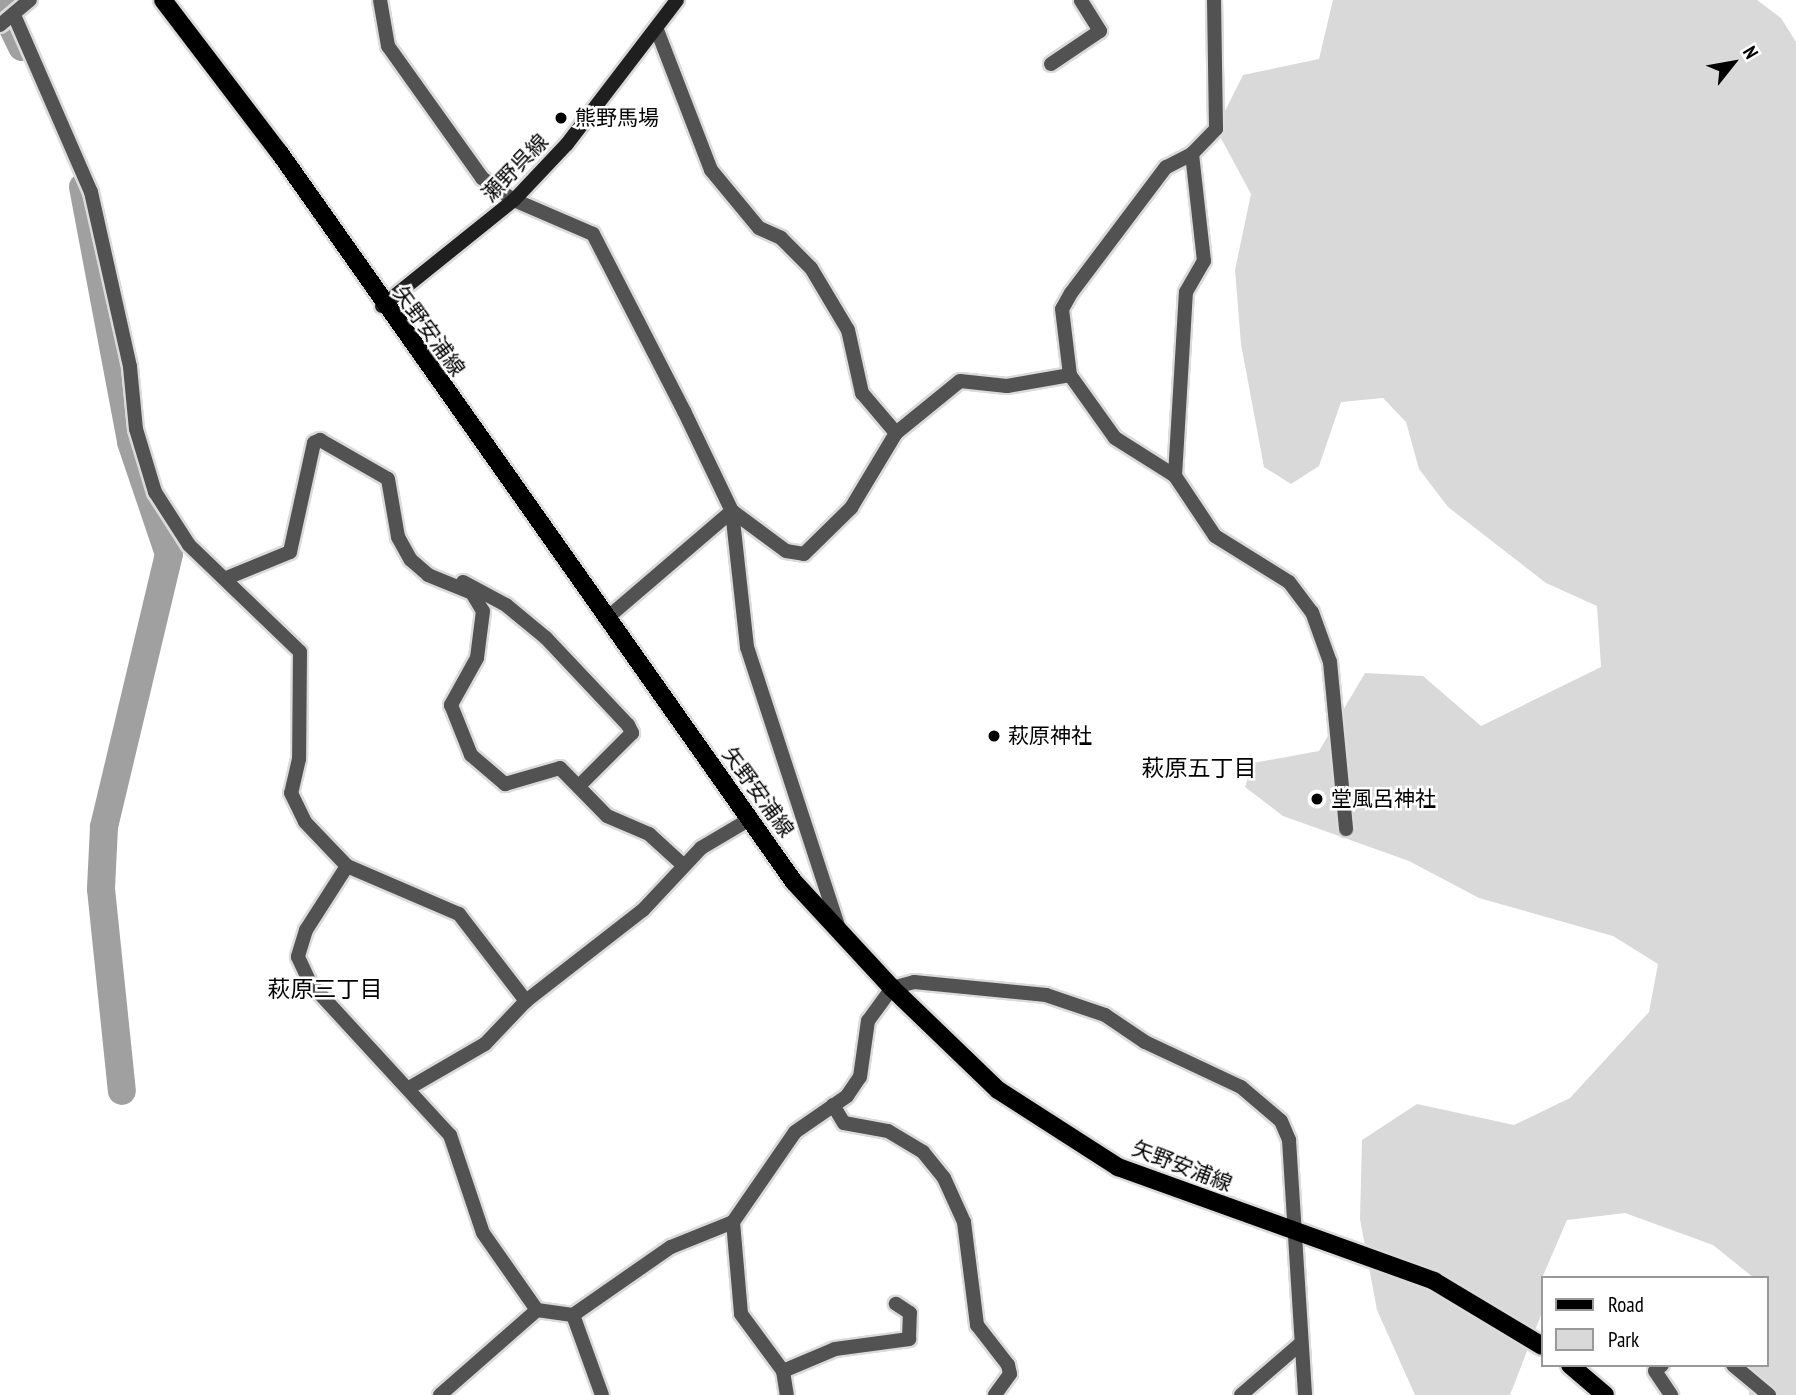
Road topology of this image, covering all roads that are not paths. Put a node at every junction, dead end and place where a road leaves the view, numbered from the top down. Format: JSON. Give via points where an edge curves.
{"nodes":[{"id":1,"x":30,"y":0,"type":"edge"},
{"id":2,"x":163,"y":0,"type":"edge"},
{"id":3,"x":380,"y":0,"type":"edge"},
{"id":4,"x":677,"y":0,"type":"edge"},
{"id":5,"x":1081,"y":0,"type":"edge"},
{"id":6,"x":1214,"y":0,"type":"edge"},
{"id":7,"x":14,"y":15,"type":"junction"},
{"id":8,"x":0,"y":25,"type":"edge"},
{"id":9,"x":657,"y":30,"type":"junction"},
{"id":10,"x":1051,"y":64,"type":"dead end"},
{"id":11,"x":1192,"y":153,"type":"junction"},
{"id":12,"x":514,"y":200,"type":"junction"},
{"id":13,"x":382,"y":306,"type":"junction"},
{"id":14,"x":1070,"y":375,"type":"junction"},
{"id":15,"x":895,"y":433,"type":"junction"},
{"id":16,"x":1175,"y":476,"type":"junction"},
{"id":17,"x":732,"y":511,"type":"junction"},
{"id":18,"x":229,"y":577,"type":"junction"},
{"id":19,"x":458,"y":585,"type":"junction"},
{"id":20,"x":606,"y":619,"type":"junction"},
{"id":21,"x":581,"y":784,"type":"junction"},
{"id":22,"x":750,"y":819,"type":"junction"},
{"id":23,"x":1346,"y":829,"type":"dead end"},
{"id":24,"x":347,"y":866,"type":"junction"},
{"id":25,"x":684,"y":866,"type":"junction"},
{"id":26,"x":841,"y":934,"type":"junction"},
{"id":27,"x":892,"y":988,"type":"junction"},
{"id":28,"x":526,"y":1001,"type":"junction"},
{"id":29,"x":409,"y":1088,"type":"junction"},
{"id":30,"x":833,"y":1105,"type":"junction"},
{"id":31,"x":733,"y":1222,"type":"junction"},
{"id":32,"x":1292,"y":1230,"type":"junction"},
{"id":33,"x":896,"y":1304,"type":"dead end"},
{"id":34,"x":537,"y":1310,"type":"junction"},
{"id":35,"x":573,"y":1315,"type":"junction"},
{"id":36,"x":1300,"y":1344,"type":"junction"},
{"id":37,"x":1540,"y":1345,"type":"edge"},
{"id":38,"x":1572,"y":1367,"type":"edge"},
{"id":39,"x":1660,"y":1367,"type":"edge"},
{"id":40,"x":1735,"y":1367,"type":"edge"},
{"id":41,"x":783,"y":1371,"type":"junction"},
{"id":42,"x":440,"y":1395,"type":"edge"},
{"id":43,"x":602,"y":1395,"type":"edge"},
{"id":44,"x":787,"y":1395,"type":"edge"},
{"id":45,"x":995,"y":1395,"type":"edge"},
{"id":46,"x":1241,"y":1395,"type":"edge"},
{"id":47,"x":1304,"y":1395,"type":"edge"},
{"id":48,"x":1605,"y":1395,"type":"edge"},
{"id":49,"x":1671,"y":1395,"type":"edge"},
{"id":50,"x":1769,"y":1395,"type":"edge"}],
"edges":[{"from":1,"to":7,"type":"street"},
{"from":2,"to":13,"type":"main road","name":"矢野安浦線","via":[[279,152]]},
{"from":3,"to":12,"type":"street","via":[[388,46],[482,178]]},
{"from":4,"to":9,"type":"main road","name":"瀬野呉線"},
{"from":5,"to":10,"type":"street","via":[[1100,31]]},
{"from":6,"to":11,"type":"street","via":[[1216,129]]},
{"from":7,"to":8,"type":"street"},
{"from":7,"to":18,"type":"street","via":[[91,192],[149,475],[177,531]]},
{"from":9,"to":12,"type":"main road","name":"瀬野呉線"},
{"from":9,"to":15,"type":"street","via":[[711,170],[759,228],[781,238],[811,268],[848,330],[862,393]]},
{"from":11,"to":14,"type":"street","via":[[1166,167],[1062,309]]},
{"from":11,"to":16,"type":"street","via":[[1204,261],[1186,292]]},
{"from":12,"to":13,"type":"main road","name":"瀬野呉線"},
{"from":12,"to":17,"type":"street","via":[[593,234]]},
{"from":13,"to":20,"type":"main road","name":"矢野安浦線"},
{"from":14,"to":15,"type":"street","via":[[1007,386],[960,381]]},
{"from":14,"to":16,"type":"street","via":[[1115,438]]},
{"from":15,"to":17,"type":"street","via":[[851,508],[804,554],[786,551]]},
{"from":16,"to":23,"type":"street","via":[[1216,536],[1289,582],[1312,612],[1330,662]]},
{"from":17,"to":20,"type":"street"},
{"from":17,"to":26,"type":"street","via":[[747,647]]},
{"from":18,"to":19,"type":"street","via":[[290,552],[310,450],[320,440],[388,479],[398,537],[411,560],[428,575]]},
{"from":18,"to":24,"type":"street","via":[[300,652],[299,759],[291,793],[324,848]]},
{"from":19,"to":21,"type":"street","via":[[475,585],[506,605],[628,725],[632,733]]},
{"from":19,"to":21,"type":"street","via":[[482,611],[477,658],[451,705],[471,755],[505,784],[560,768]]},
{"from":20,"to":22,"type":"main road","name":"矢野安浦線"},
{"from":21,"to":25,"type":"street","via":[[607,816],[649,834]]},
{"from":22,"to":25,"type":"street","via":[[701,848]]},
{"from":22,"to":26,"type":"main road","name":"矢野安浦線"},
{"from":24,"to":28,"type":"street","via":[[459,914]]},
{"from":24,"to":29,"type":"street","via":[[306,930],[298,957],[310,983]]},
{"from":25,"to":28,"type":"street","via":[[643,911]]},
{"from":26,"to":27,"type":"main road","name":"矢野安浦線"},
{"from":27,"to":30,"type":"street","via":[[868,1021],[860,1077]]},
{"from":27,"to":32,"type":"main road","name":"矢野安浦線","via":[[998,1090],[1070,1140],[1118,1167]]},
{"from":27,"to":32,"type":"street","via":[[914,982],[1078,1003],[1241,1087],[1282,1121],[1289,1140]]},
{"from":28,"to":29,"type":"street","via":[[485,1044]]},
{"from":29,"to":34,"type":"street","via":[[450,1135],[483,1233]]},
{"from":30,"to":31,"type":"street","via":[[795,1132]]},
{"from":30,"to":45,"type":"street","via":[[844,1123],[888,1131],[923,1152],[944,1178],[964,1222],[977,1325],[1008,1365],[1010,1374]]},
{"from":31,"to":35,"type":"street","via":[[665,1250]]},
{"from":31,"to":41,"type":"street","via":[[741,1314]]},
{"from":32,"to":36,"type":"street"},
{"from":32,"to":37,"type":"main road","name":"矢野安浦線","via":[[1434,1282]]},
{"from":33,"to":41,"type":"street","via":[[910,1313],[909,1339],[835,1349]]},
{"from":34,"to":35,"type":"street"},
{"from":34,"to":42,"type":"street"},
{"from":35,"to":43,"type":"street"},
{"from":36,"to":46,"type":"street"},
{"from":36,"to":47,"type":"street"},
{"from":38,"to":48,"type":"main road"},
{"from":39,"to":49,"type":"street","via":[[1655,1371]]},
{"from":40,"to":50,"type":"street"},
{"from":41,"to":44,"type":"street"}]}
